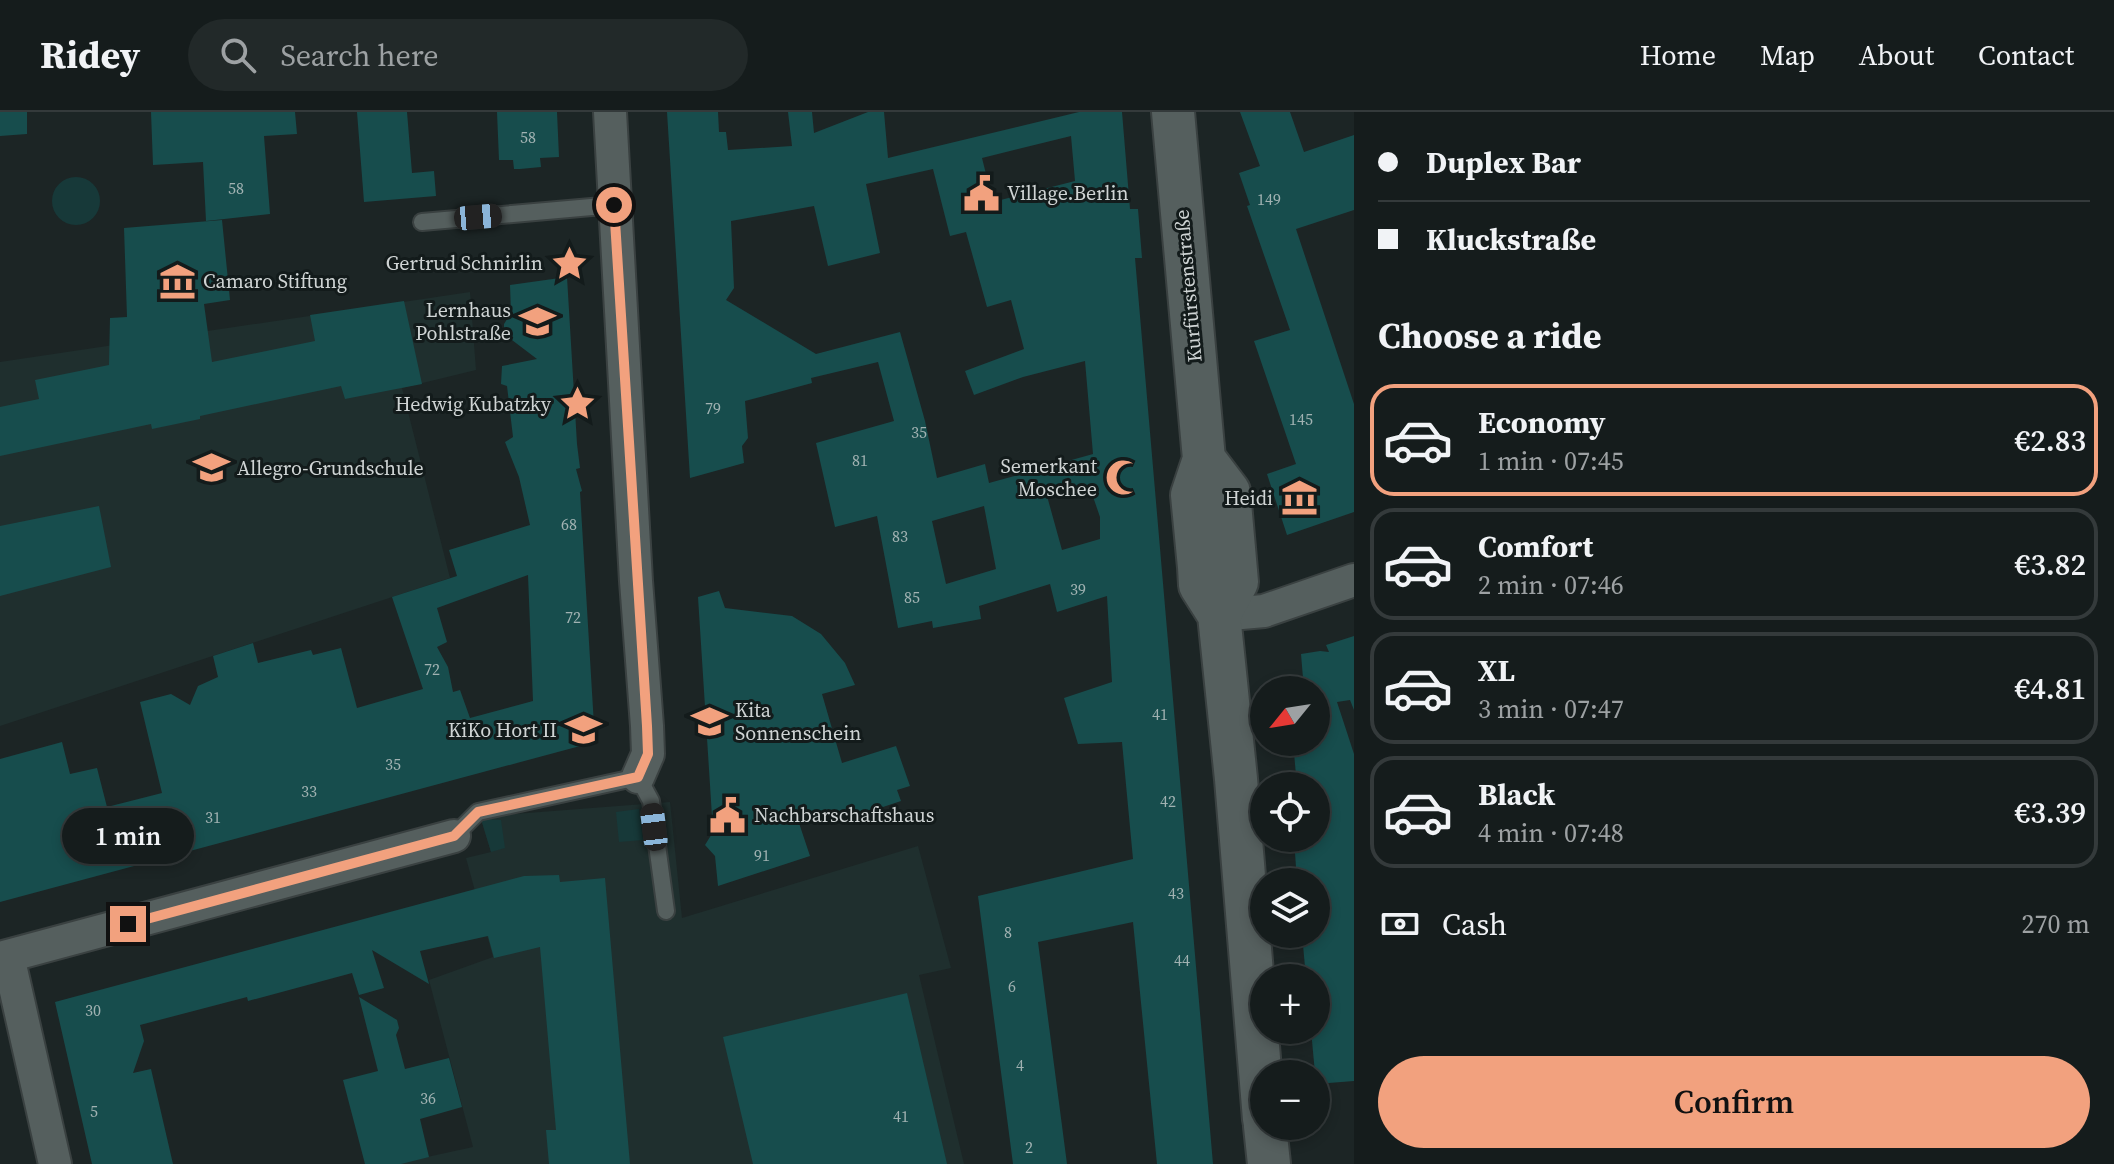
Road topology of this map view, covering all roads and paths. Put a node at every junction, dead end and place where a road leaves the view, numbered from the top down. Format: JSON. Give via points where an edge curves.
{"nodes":[{"id":1,"x":610,"y":112,"type":"edge"},
{"id":2,"x":1173,"y":112,"type":"edge"},
{"id":3,"x":614,"y":205,"type":"junction"},
{"id":4,"x":422,"y":222,"type":"dead end"},
{"id":5,"x":1354,"y":580,"type":"edge"},
{"id":6,"x":1219,"y":615,"type":"junction"},
{"id":7,"x":638,"y":777,"type":"junction"},
{"id":8,"x":454,"y":836,"type":"joint"},
{"id":9,"x":666,"y":911,"type":"dead end"},
{"id":10,"x":4,"y":957,"type":"edge"},
{"id":11,"x":1259,"y":1060,"type":"edge"},
{"id":12,"x":1266,"y":1140,"type":"edge"},
{"id":13,"x":55,"y":1164,"type":"edge"},
{"id":14,"x":1269,"y":1164,"type":"edge"}],
"edges":[{"from":1,"to":3,"type":"street"},
{"from":2,"to":6,"type":"street","name":"Kurfürstenstraße","via":[[1204,459],[1229,492],[1237,582]]},
{"from":3,"to":4,"type":"lane"},
{"from":3,"to":7,"type":"street","via":[[647,726],[648,754]]},
{"from":5,"to":6,"type":"street","via":[[1264,611]]},
{"from":6,"to":11,"type":"street"},
{"from":7,"to":8,"type":"lane","via":[[478,812]]},
{"from":7,"to":9,"type":"lane","via":[[651,801]]},
{"from":8,"to":10,"type":"street"},
{"from":10,"to":13,"type":"street"},
{"from":12,"to":14,"type":"street"}]}
